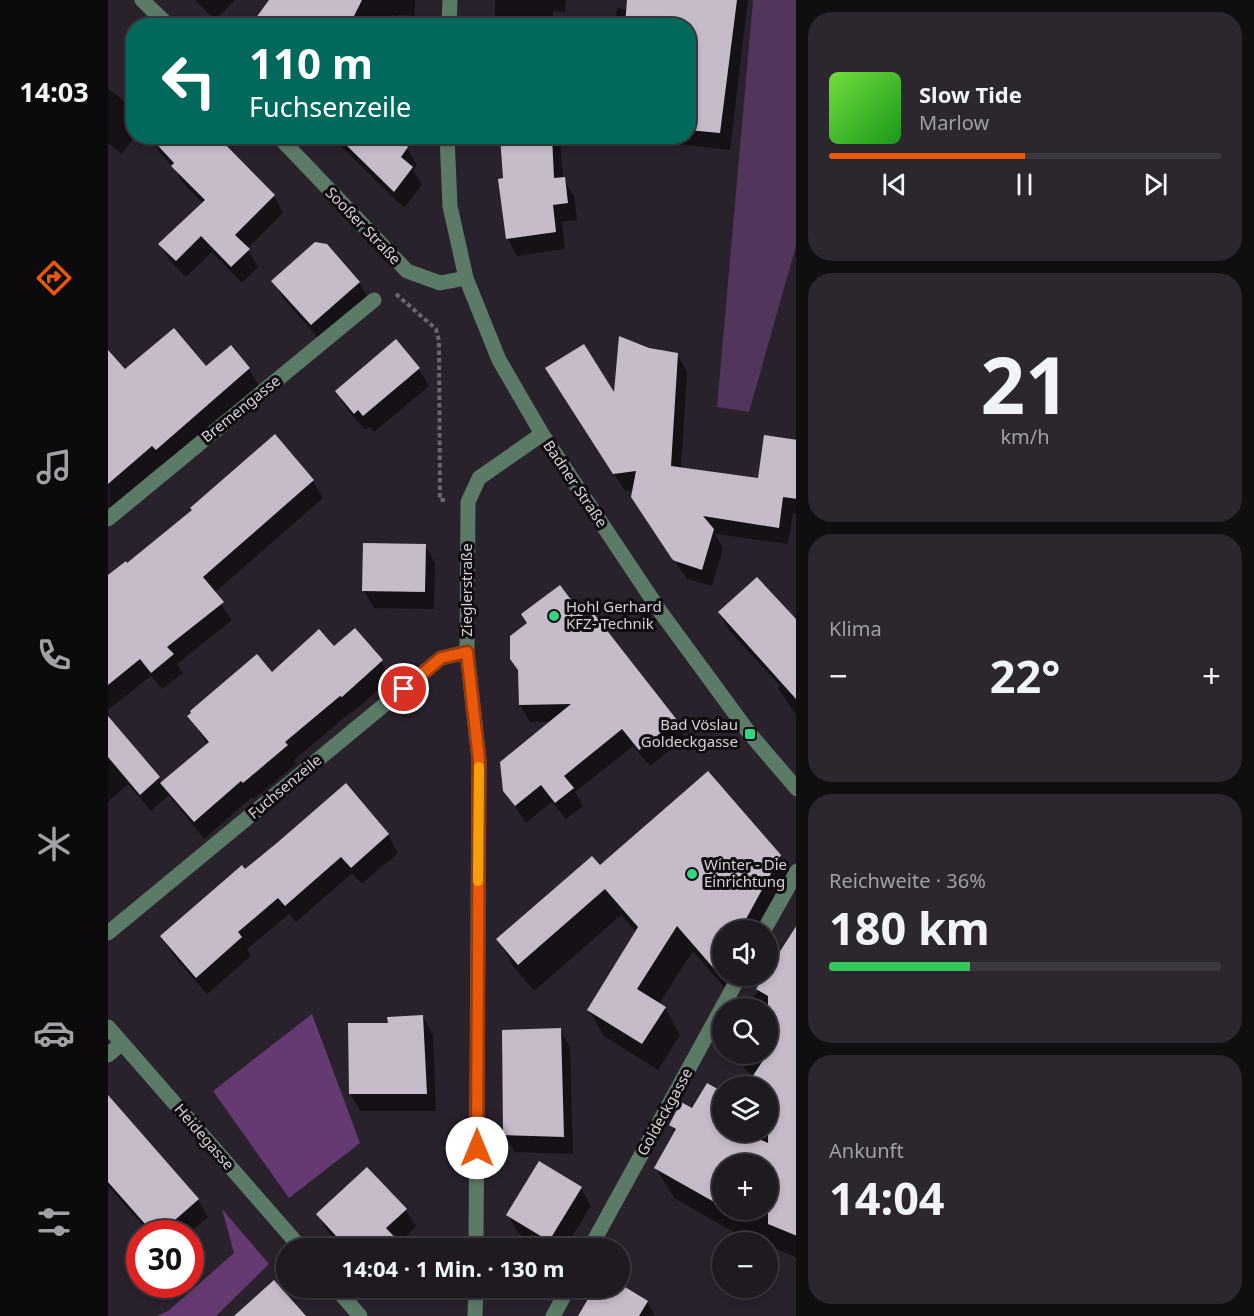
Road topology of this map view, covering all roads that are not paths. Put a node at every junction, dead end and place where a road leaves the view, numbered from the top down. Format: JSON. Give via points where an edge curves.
{"nodes":[{"id":1,"x":142,"y":0,"type":"edge"},
{"id":2,"x":450,"y":0,"type":"edge"},
{"id":3,"x":161,"y":18,"type":"edge"},
{"id":4,"x":449,"y":18,"type":"edge"},
{"id":5,"x":286,"y":144,"type":"edge"},
{"id":6,"x":447,"y":144,"type":"edge"},
{"id":7,"x":466,"y":278,"type":"junction"},
{"id":8,"x":374,"y":300,"type":"dead end"},
{"id":9,"x":542,"y":434,"type":"junction"},
{"id":10,"x":108,"y":519,"type":"edge"},
{"id":11,"x":467,"y":652,"type":"junction"},
{"id":12,"x":796,"y":789,"type":"edge"},
{"id":13,"x":796,"y":871,"type":"edge"},
{"id":14,"x":769,"y":920,"type":"edge"},
{"id":15,"x":108,"y":933,"type":"edge"},
{"id":16,"x":734,"y":986,"type":"edge"},
{"id":17,"x":108,"y":1027,"type":"edge"},
{"id":18,"x":122,"y":1043,"type":"junction"},
{"id":19,"x":108,"y":1055,"type":"edge"},
{"id":20,"x":292,"y":1238,"type":"edge"},
{"id":21,"x":476,"y":1238,"type":"edge"},
{"id":22,"x":595,"y":1238,"type":"edge"},
{"id":23,"x":344,"y":1298,"type":"edge"},
{"id":24,"x":476,"y":1298,"type":"edge"},
{"id":25,"x":563,"y":1298,"type":"edge"},
{"id":26,"x":360,"y":1316,"type":"edge"},
{"id":27,"x":475,"y":1316,"type":"edge"},
{"id":28,"x":553,"y":1316,"type":"edge"}],
"edges":[{"from":1,"to":3,"type":"street"},
{"from":2,"to":4,"type":"street"},
{"from":5,"to":7,"type":"street","name":"Sooßer Straße","via":[[407,271],[440,283]]},
{"from":6,"to":7,"type":"street","name":"Badner Straße","via":[[450,206]]},
{"from":7,"to":9,"type":"street","name":"Badner Straße","via":[[499,360]]},
{"from":8,"to":10,"type":"street","name":"Bremengasse"},
{"from":9,"to":11,"type":"street","name":"Zieglerstraße","via":[[479,478],[468,502]]},
{"from":9,"to":12,"type":"street","name":"Badner Straße","via":[[662,614],[750,734]]},
{"from":11,"to":15,"type":"street","name":"Fuchsenzeile","via":[[441,658]]},
{"from":11,"to":21,"type":"street","name":"Zieglerstraße","via":[[479,760]]},
{"from":13,"to":14,"type":"street"},
{"from":16,"to":22,"type":"street","name":"Goldeckgasse"},
{"from":17,"to":18,"type":"street","name":"Heidegasse"},
{"from":18,"to":19,"type":"street"},
{"from":18,"to":20,"type":"street","name":"Heidegasse"},
{"from":23,"to":26,"type":"street"},
{"from":24,"to":27,"type":"street"},
{"from":25,"to":28,"type":"street"}]}
